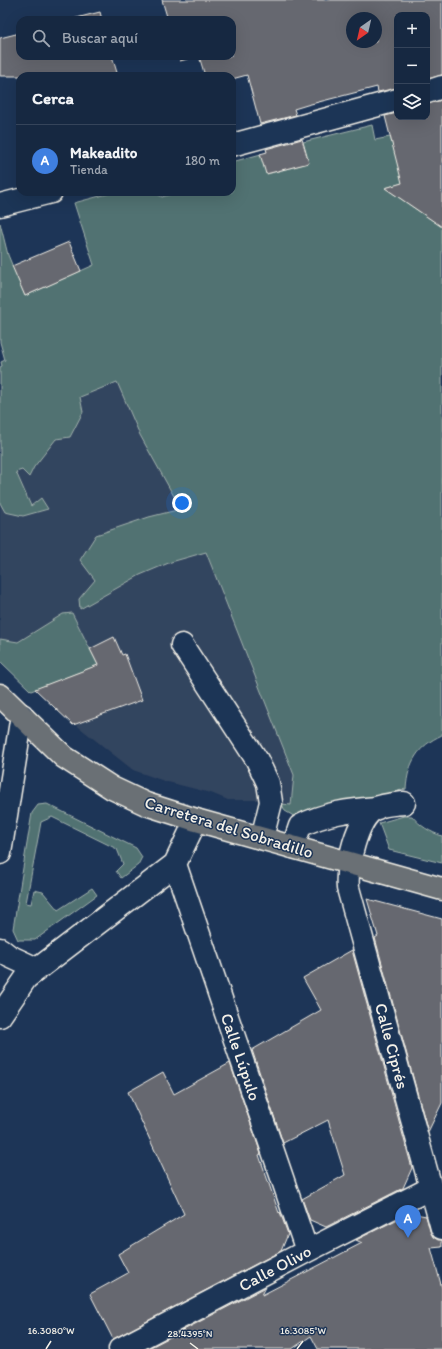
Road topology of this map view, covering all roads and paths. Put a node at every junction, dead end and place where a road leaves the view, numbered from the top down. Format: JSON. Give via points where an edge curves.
{"nodes":[{"id":1,"x":442,"y":87,"type":"edge"},
{"id":2,"x":430,"y":91,"type":"edge"},
{"id":3,"x":394,"y":101,"type":"edge"},
{"id":4,"x":236,"y":144,"type":"edge"},
{"id":5,"x":35,"y":196,"type":"edge"},
{"id":6,"x":0,"y":205,"type":"edge"},
{"id":7,"x":182,"y":645,"type":"dead end"},
{"id":8,"x":0,"y":695,"type":"edge"},
{"id":9,"x":22,"y":715,"type":"junction"},
{"id":10,"x":404,"y":803,"type":"dead end"},
{"id":11,"x":376,"y":808,"type":"junction"},
{"id":12,"x":196,"y":820,"type":"junction"},
{"id":13,"x":262,"y":838,"type":"junction"},
{"id":14,"x":293,"y":847,"type":"junction"},
{"id":15,"x":0,"y":853,"type":"edge"},
{"id":16,"x":350,"y":863,"type":"junction"},
{"id":17,"x":175,"y":864,"type":"junction"},
{"id":18,"x":442,"y":889,"type":"edge"},
{"id":19,"x":0,"y":949,"type":"edge"},
{"id":20,"x":37,"y":969,"type":"junction"},
{"id":21,"x":0,"y":1016,"type":"edge"},
{"id":22,"x":431,"y":1188,"type":"junction"},
{"id":23,"x":442,"y":1228,"type":"edge"},
{"id":24,"x":307,"y":1251,"type":"junction"},
{"id":25,"x":120,"y":1349,"type":"edge"}],
"edges":[{"from":1,"to":2,"type":"street"},
{"from":3,"to":4,"type":"street"},
{"from":5,"to":6,"type":"street"},
{"from":7,"to":13,"type":"street","via":[[257,760],[268,783],[272,802]]},
{"from":8,"to":9,"type":"main road","name":"Carretera del Sobradillo"},
{"from":9,"to":12,"type":"main road","name":"Carretera del Sobradillo","via":[[64,756],[112,788],[146,804]]},
{"from":9,"to":15,"type":"street"},
{"from":10,"to":11,"type":"street"},
{"from":11,"to":14,"type":"street","via":[[350,810],[315,818],[300,826]]},
{"from":11,"to":16,"type":"street","name":"Calle Ciprés","via":[[366,816],[359,828]]},
{"from":12,"to":13,"type":"main road","name":"Carretera del Sobradillo"},
{"from":12,"to":17,"type":"street"},
{"from":13,"to":14,"type":"main road","name":"Carretera del Sobradillo"},
{"from":14,"to":16,"type":"main road","name":"Carretera del Sobradillo"},
{"from":16,"to":18,"type":"main road","name":"Carretera del Sobradillo"},
{"from":16,"to":22,"type":"street","name":"Calle Ciprés","via":[[348,888]]},
{"from":17,"to":20,"type":"street"},
{"from":17,"to":24,"type":"street","name":"Calle Lúpulo"},
{"from":19,"to":20,"type":"street","via":[[8,956]]},
{"from":20,"to":21,"type":"street","via":[[26,978]]},
{"from":22,"to":23,"type":"street","name":"Calle Ciprés"},
{"from":22,"to":24,"type":"street","name":"Calle Olivo"},
{"from":24,"to":25,"type":"street","name":"Calle Olivo"}]}
